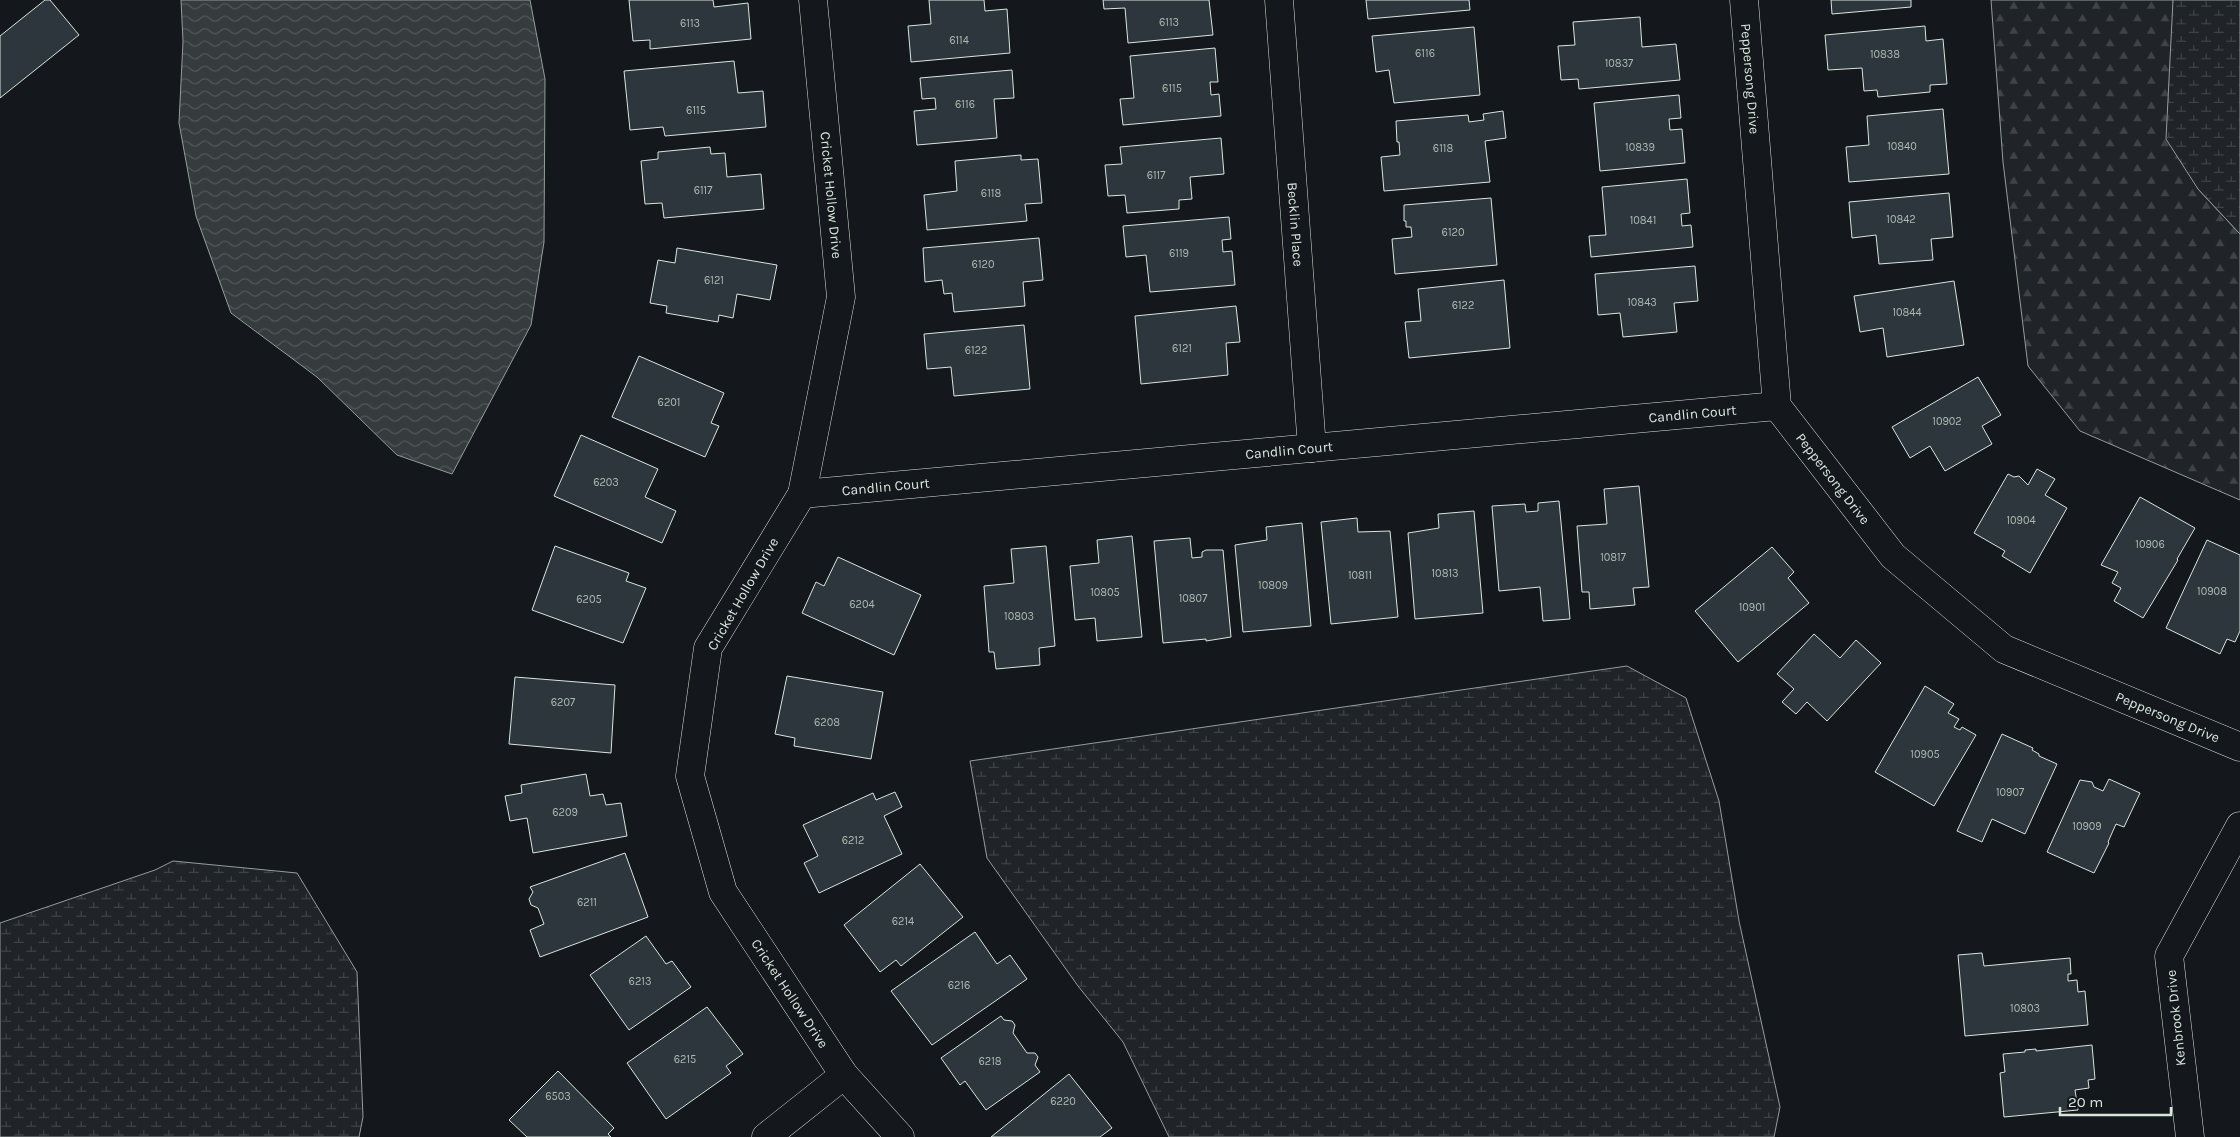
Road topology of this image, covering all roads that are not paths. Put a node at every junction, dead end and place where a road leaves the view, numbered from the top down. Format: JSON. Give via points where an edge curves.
{"nodes":[{"id":1,"x":813,"y":0,"type":"edge"},
{"id":2,"x":1279,"y":0,"type":"edge"},
{"id":3,"x":1744,"y":0,"type":"edge"},
{"id":4,"x":1777,"y":406,"type":"junction"},
{"id":5,"x":1312,"y":448,"type":"junction"},
{"id":6,"x":802,"y":494,"type":"junction"},
{"id":7,"x":2240,"y":746,"type":"edge"},
{"id":8,"x":2240,"y":826,"type":"edge"},
{"id":9,"x":844,"y":1075,"type":"junction"},
{"id":10,"x":766,"y":1137,"type":"edge"},
{"id":11,"x":900,"y":1137,"type":"edge"},
{"id":12,"x":2190,"y":1137,"type":"edge"}],
"edges":[{"from":1,"to":6,"type":"street","name":"Cricket Hollow Drive","via":[[841,297]]},
{"from":2,"to":5,"type":"street","name":"Becklin Place"},
{"from":3,"to":4,"type":"street","name":"Peppersong Drive"},
{"from":4,"to":5,"type":"street","name":"Candlin Court"},
{"from":4,"to":7,"type":"street","name":"Peppersong Drive","via":[[1893,556],[2004,649]]},
{"from":5,"to":6,"type":"street","name":"Candlin Court"},
{"from":6,"to":9,"type":"street","name":"Cricket Hollow Drive","via":[[708,648],[690,776],[723,892]]},
{"from":8,"to":12,"type":"street","name":"Kenbrook Drive","via":[[2169,956]]},
{"from":9,"to":10,"type":"street"},
{"from":9,"to":11,"type":"street","name":"Cricket Hollow Drive"}]}
